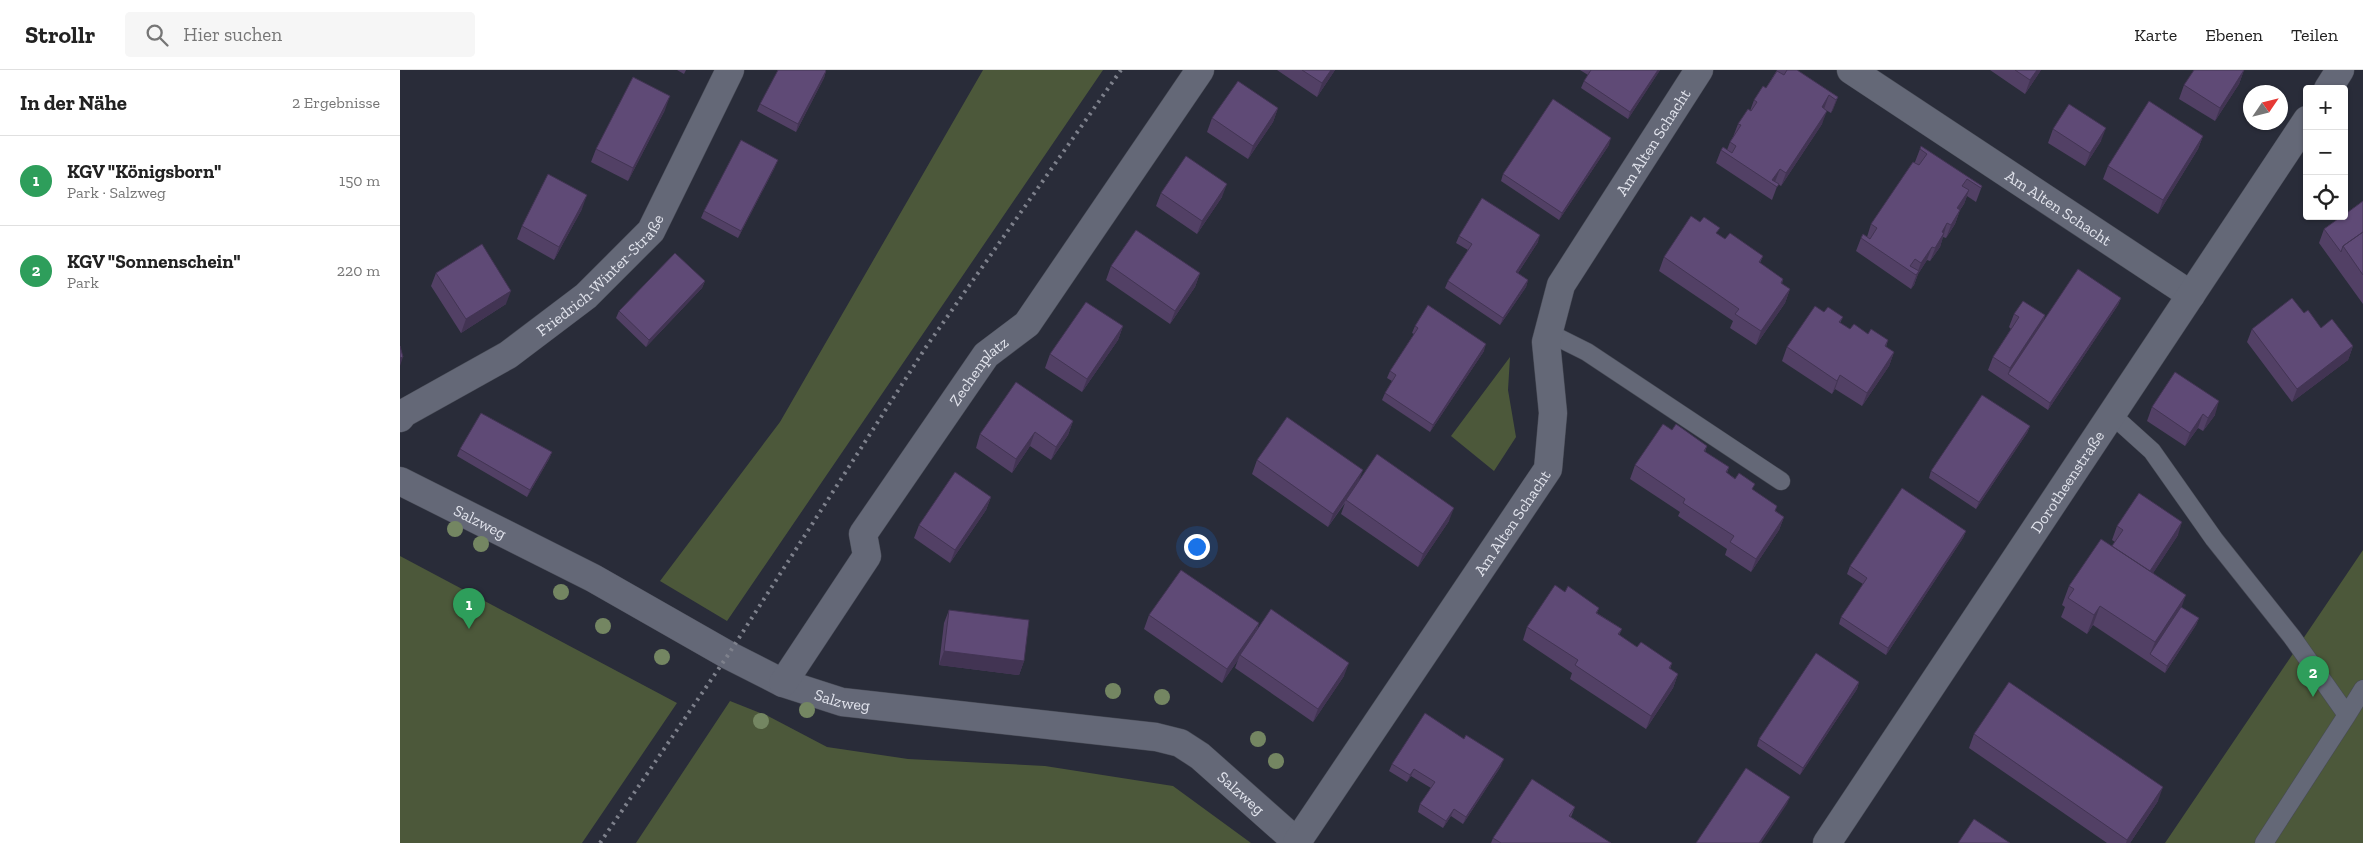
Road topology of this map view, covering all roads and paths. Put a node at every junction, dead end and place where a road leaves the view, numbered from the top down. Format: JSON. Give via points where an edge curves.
{"nodes":[{"id":1,"x":730,"y":70,"type":"edge"},
{"id":2,"x":1200,"y":70,"type":"edge"},
{"id":3,"x":1699,"y":70,"type":"edge"},
{"id":4,"x":1851,"y":70,"type":"edge"},
{"id":5,"x":2340,"y":70,"type":"edge"},
{"id":6,"x":2331,"y":85,"type":"edge"},
{"id":7,"x":2303,"y":126,"type":"edge"},
{"id":8,"x":2191,"y":295,"type":"junction"},
{"id":9,"x":1549,"y":333,"type":"junction"},
{"id":10,"x":2111,"y":414,"type":"junction"},
{"id":11,"x":400,"y":418,"type":"edge"},
{"id":12,"x":400,"y":481,"type":"edge"},
{"id":13,"x":1780,"y":481,"type":"dead end"},
{"id":14,"x":783,"y":683,"type":"junction"},
{"id":15,"x":2363,"y":689,"type":"edge"},
{"id":16,"x":2347,"y":714,"type":"junction"},
{"id":17,"x":1297,"y":842,"type":"edge"},
{"id":18,"x":1827,"y":843,"type":"edge"},
{"id":19,"x":2264,"y":843,"type":"edge"}],
"edges":[{"from":1,"to":11,"type":"street","name":"Friedrich-Winter-Straße","via":[[651,231],[586,296],[508,355]]},
{"from":2,"to":14,"type":"street","name":"Zechenplatz","via":[[1027,324],[986,355],[862,534],[867,556]]},
{"from":3,"to":9,"type":"street","name":"Am Alten Schacht","via":[[1561,285]]},
{"from":4,"to":8,"type":"street","name":"Am Alten Schacht"},
{"from":5,"to":6,"type":"street"},
{"from":7,"to":8,"type":"street","name":"Dorotheenstraße"},
{"from":8,"to":10,"type":"street","name":"Dorotheenstraße"},
{"from":9,"to":13,"type":"lane","via":[[1587,352]]},
{"from":9,"to":17,"type":"street","name":"Am Alten Schacht","via":[[1546,342],[1553,414],[1548,469]]},
{"from":10,"to":16,"type":"lane","via":[[2152,451],[2214,539],[2292,637]]},
{"from":10,"to":18,"type":"street","name":"Dorotheenstraße"},
{"from":12,"to":14,"type":"street","name":"Salzweg","via":[[593,578]]},
{"from":14,"to":17,"type":"street","name":"Salzweg","via":[[842,702],[1156,737],[1180,744],[1200,756]]},
{"from":15,"to":16,"type":"lane"},
{"from":16,"to":19,"type":"lane"}]}
